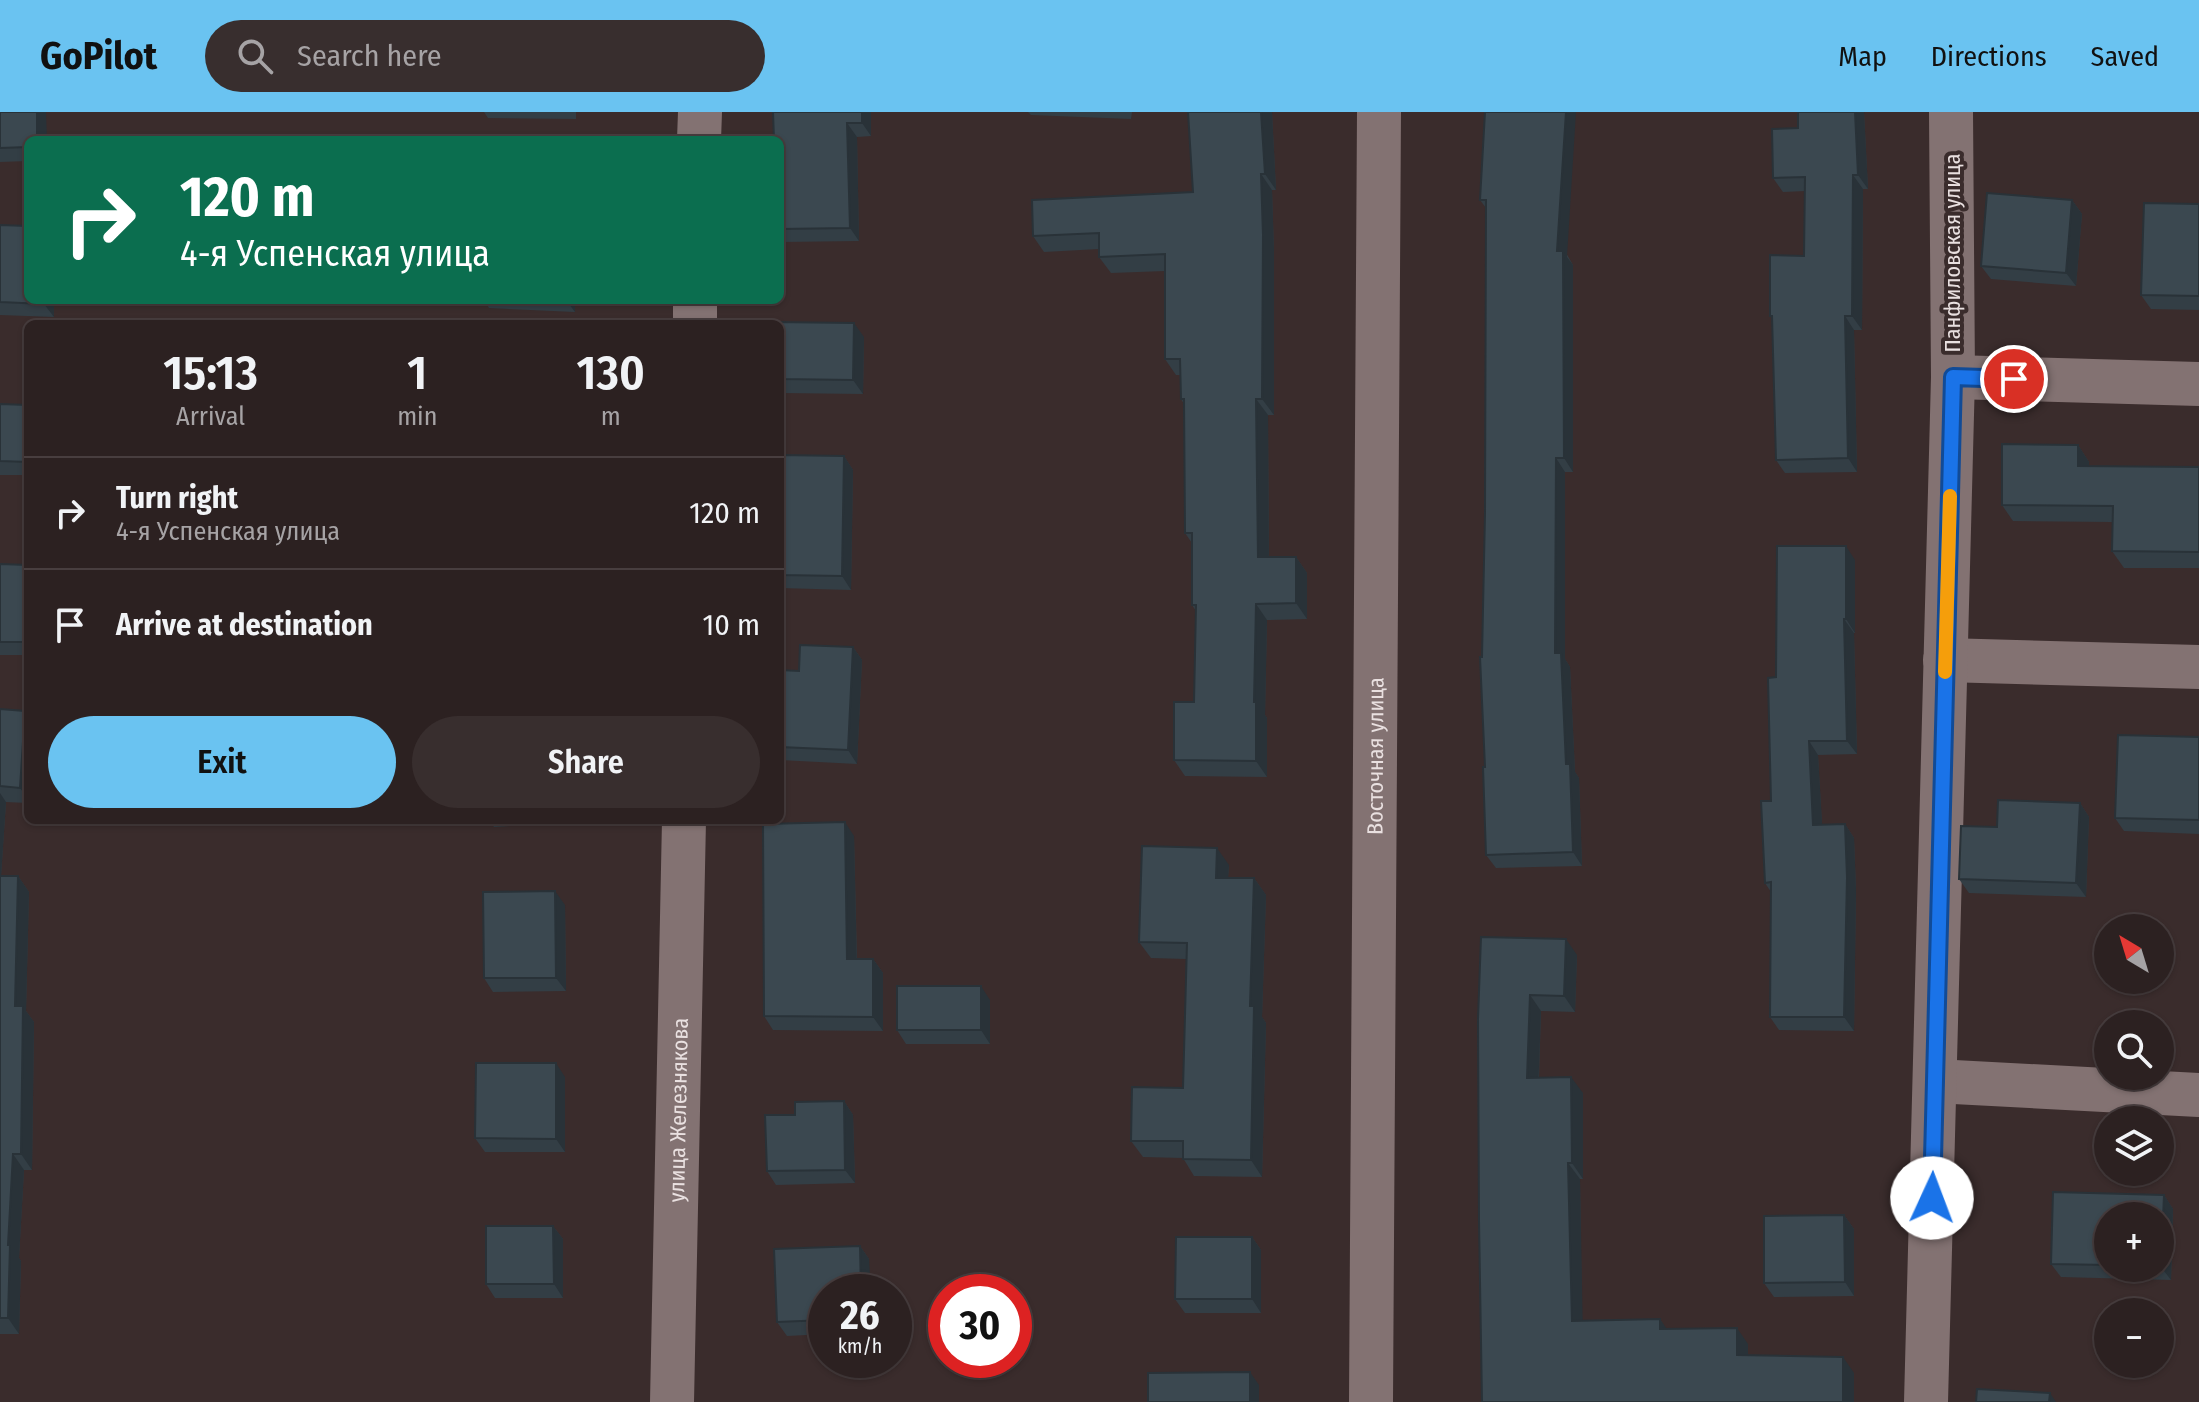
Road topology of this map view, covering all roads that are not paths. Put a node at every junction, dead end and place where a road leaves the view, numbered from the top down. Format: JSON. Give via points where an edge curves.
{"nodes":[{"id":1,"x":700,"y":112,"type":"edge"},
{"id":2,"x":1379,"y":112,"type":"edge"},
{"id":3,"x":1951,"y":112,"type":"edge"},
{"id":4,"x":699,"y":136,"type":"edge"},
{"id":5,"x":1953,"y":377,"type":"junction"},
{"id":6,"x":2199,"y":384,"type":"edge"},
{"id":7,"x":1945,"y":660,"type":"junction"},
{"id":8,"x":2199,"y":667,"type":"edge"},
{"id":9,"x":684,"y":824,"type":"edge"},
{"id":10,"x":1935,"y":1081,"type":"junction"},
{"id":11,"x":2199,"y":1095,"type":"edge"},
{"id":12,"x":672,"y":1402,"type":"edge"},
{"id":13,"x":1371,"y":1402,"type":"edge"},
{"id":14,"x":1926,"y":1402,"type":"edge"}],
"edges":[{"from":1,"to":4,"type":"street"},
{"from":2,"to":13,"type":"street","name":"Восточная улица"},
{"from":3,"to":5,"type":"street","name":"Панфиловская улица"},
{"from":5,"to":6,"type":"street"},
{"from":5,"to":7,"type":"street","name":"Панфиловская улица"},
{"from":7,"to":8,"type":"street"},
{"from":7,"to":10,"type":"street","name":"Панфиловская улица"},
{"from":9,"to":12,"type":"street","name":"улица Железнякова"},
{"from":10,"to":11,"type":"street"},
{"from":10,"to":14,"type":"street","name":"Панфиловская улица"}]}
